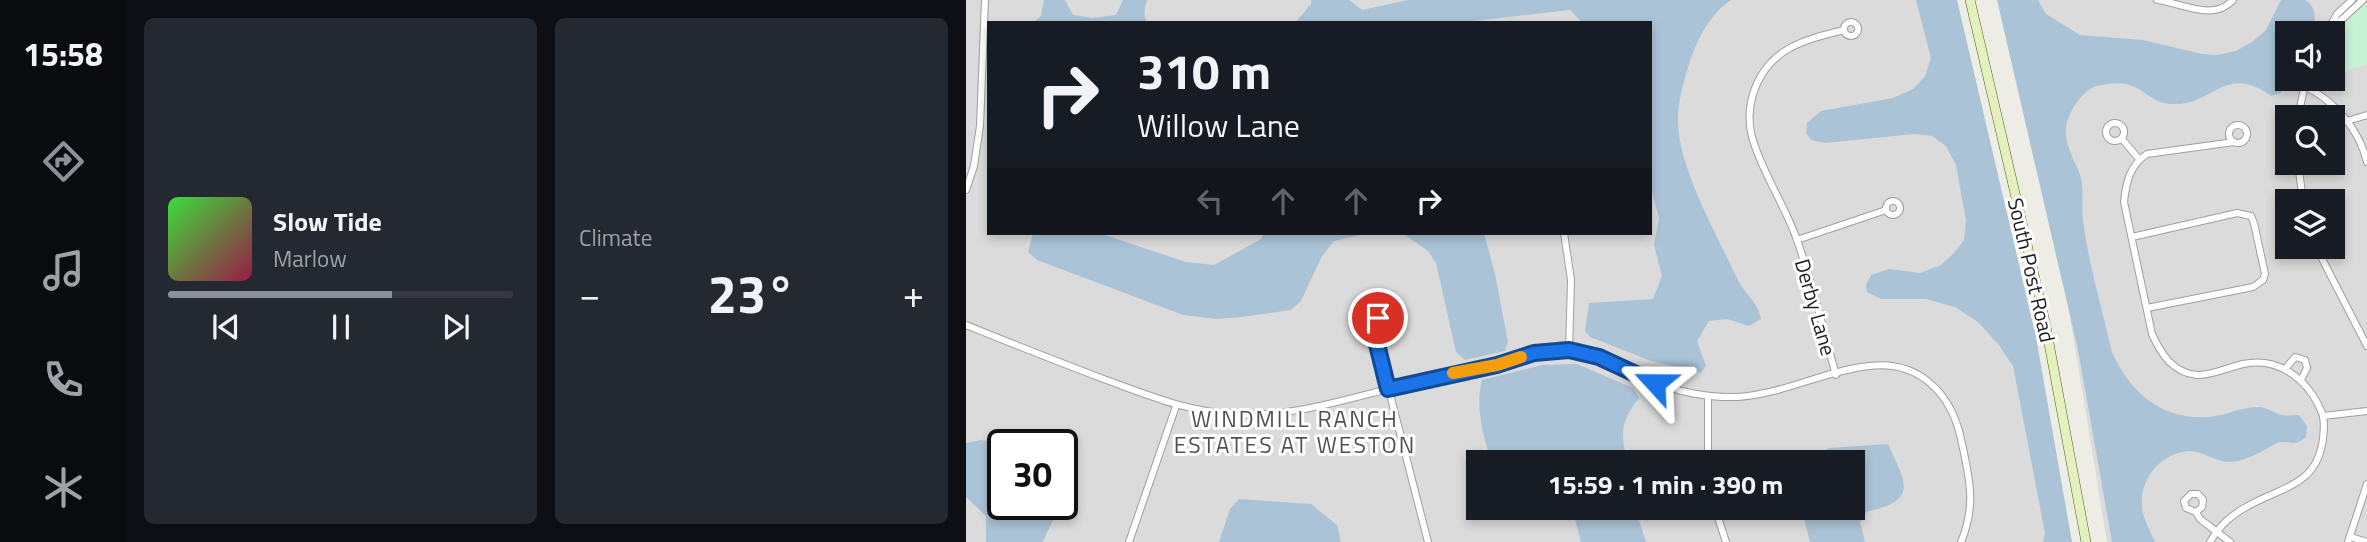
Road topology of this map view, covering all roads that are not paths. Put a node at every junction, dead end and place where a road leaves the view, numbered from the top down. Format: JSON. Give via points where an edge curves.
{"nodes":[{"id":1,"x":985,"y":0,"type":"edge"},
{"id":2,"x":1970,"y":0,"type":"edge"},
{"id":3,"x":2157,"y":0,"type":"edge"},
{"id":4,"x":2233,"y":0,"type":"edge"},
{"id":5,"x":2352,"y":0,"type":"edge"},
{"id":6,"x":2364,"y":0,"type":"edge"},
{"id":7,"x":2333,"y":21,"type":"edge"},
{"id":8,"x":2340,"y":21,"type":"edge"},
{"id":9,"x":1844,"y":30,"type":"dead end"},
{"id":10,"x":2315,"y":91,"type":"edge"},
{"id":11,"x":2367,"y":115,"type":"edge"},
{"id":12,"x":2347,"y":121,"type":"junction"},
{"id":13,"x":980,"y":127,"type":"junction"},
{"id":14,"x":987,"y":129,"type":"edge"},
{"id":15,"x":2122,"y":139,"type":"dead end"},
{"id":16,"x":2234,"y":142,"type":"dead end"},
{"id":17,"x":2367,"y":158,"type":"edge"},
{"id":18,"x":2139,"y":159,"type":"junction"},
{"id":19,"x":966,"y":190,"type":"edge"},
{"id":20,"x":1886,"y":210,"type":"dead end"},
{"id":21,"x":1564,"y":235,"type":"edge"},
{"id":22,"x":2132,"y":237,"type":"junction"},
{"id":23,"x":1797,"y":240,"type":"junction"},
{"id":24,"x":2322,"y":259,"type":"edge"},
{"id":25,"x":2147,"y":308,"type":"junction"},
{"id":26,"x":966,"y":325,"type":"edge"},
{"id":27,"x":1373,"y":328,"type":"dead end"},
{"id":28,"x":2367,"y":346,"type":"edge"},
{"id":29,"x":1569,"y":350,"type":"junction"},
{"id":30,"x":2285,"y":369,"type":"junction"},
{"id":31,"x":1836,"y":374,"type":"junction"},
{"id":32,"x":2301,"y":380,"type":"junction"},
{"id":33,"x":1388,"y":389,"type":"junction"},
{"id":34,"x":1708,"y":396,"type":"junction"},
{"id":35,"x":1176,"y":406,"type":"junction"},
{"id":36,"x":2367,"y":411,"type":"edge"},
{"id":37,"x":2323,"y":416,"type":"junction"},
{"id":38,"x":1708,"y":450,"type":"edge"},
{"id":39,"x":2367,"y":484,"type":"edge"},
{"id":40,"x":2196,"y":512,"type":"dead end"},
{"id":41,"x":1719,"y":520,"type":"edge"},
{"id":42,"x":2216,"y":532,"type":"junction"},
{"id":43,"x":2349,"y":539,"type":"edge"},
{"id":44,"x":1129,"y":542,"type":"edge"},
{"id":45,"x":1428,"y":542,"type":"edge"},
{"id":46,"x":1726,"y":542,"type":"edge"},
{"id":47,"x":1961,"y":542,"type":"edge"},
{"id":48,"x":2086,"y":542,"type":"edge"},
{"id":49,"x":2210,"y":542,"type":"edge"},
{"id":50,"x":2230,"y":542,"type":"edge"},
{"id":51,"x":2367,"y":542,"type":"edge"}],
"edges":[{"from":1,"to":13,"type":"street"},
{"from":2,"to":48,"type":"street","name":"South Post Road","via":[[2045,323]]},
{"from":3,"to":4,"type":"street","via":[[2208,12],[2227,7]]},
{"from":5,"to":7,"type":"street"},
{"from":6,"to":8,"type":"street"},
{"from":9,"to":23,"type":"street","name":"Derby Lane","via":[[1800,42],[1780,54],[1758,79],[1752,98],[1752,136]]},
{"from":10,"to":12,"type":"street"},
{"from":11,"to":12,"type":"street"},
{"from":12,"to":17,"type":"street"},
{"from":13,"to":14,"type":"street"},
{"from":13,"to":19,"type":"street"},
{"from":15,"to":18,"type":"street"},
{"from":16,"to":18,"type":"street","via":[[2147,153]]},
{"from":18,"to":22,"type":"street","via":[[2126,180],[2124,202]]},
{"from":20,"to":23,"type":"street","name":"Derby Lane"},
{"from":21,"to":29,"type":"street","via":[[1571,280]]},
{"from":22,"to":25,"type":"street"},
{"from":22,"to":25,"type":"street","via":[[2244,213],[2254,223],[2265,274],[2253,287]]},
{"from":23,"to":31,"type":"street","name":"Derby Lane"},
{"from":24,"to":28,"type":"street"},
{"from":25,"to":30,"type":"street","via":[[2161,354],[2180,370],[2199,375],[2250,363]]},
{"from":26,"to":35,"type":"street"},
{"from":27,"to":33,"type":"street"},
{"from":29,"to":33,"type":"street","via":[[1534,353]]},
{"from":29,"to":34,"type":"street","via":[[1599,357],[1655,383]]},
{"from":30,"to":32,"type":"street"},
{"from":30,"to":32,"type":"street","via":[[2295,357],[2305,360],[2307,368]]},
{"from":31,"to":34,"type":"street","via":[[1770,393]]},
{"from":31,"to":47,"type":"street","via":[[1870,366],[1893,367],[1932,384],[1948,401],[1971,490],[1969,524]]},
{"from":32,"to":37,"type":"street"},
{"from":33,"to":35,"type":"street","via":[[1297,411],[1263,414]]},
{"from":33,"to":45,"type":"street"},
{"from":34,"to":38,"type":"street"},
{"from":35,"to":44,"type":"street"},
{"from":36,"to":37,"type":"street"},
{"from":37,"to":42,"type":"street","via":[[2322,445],[2309,472],[2289,489],[2232,516]]},
{"from":39,"to":43,"type":"street"},
{"from":40,"to":42,"type":"street"},
{"from":41,"to":46,"type":"street"},
{"from":42,"to":49,"type":"street"},
{"from":42,"to":50,"type":"street"},
{"from":43,"to":51,"type":"street"}]}
